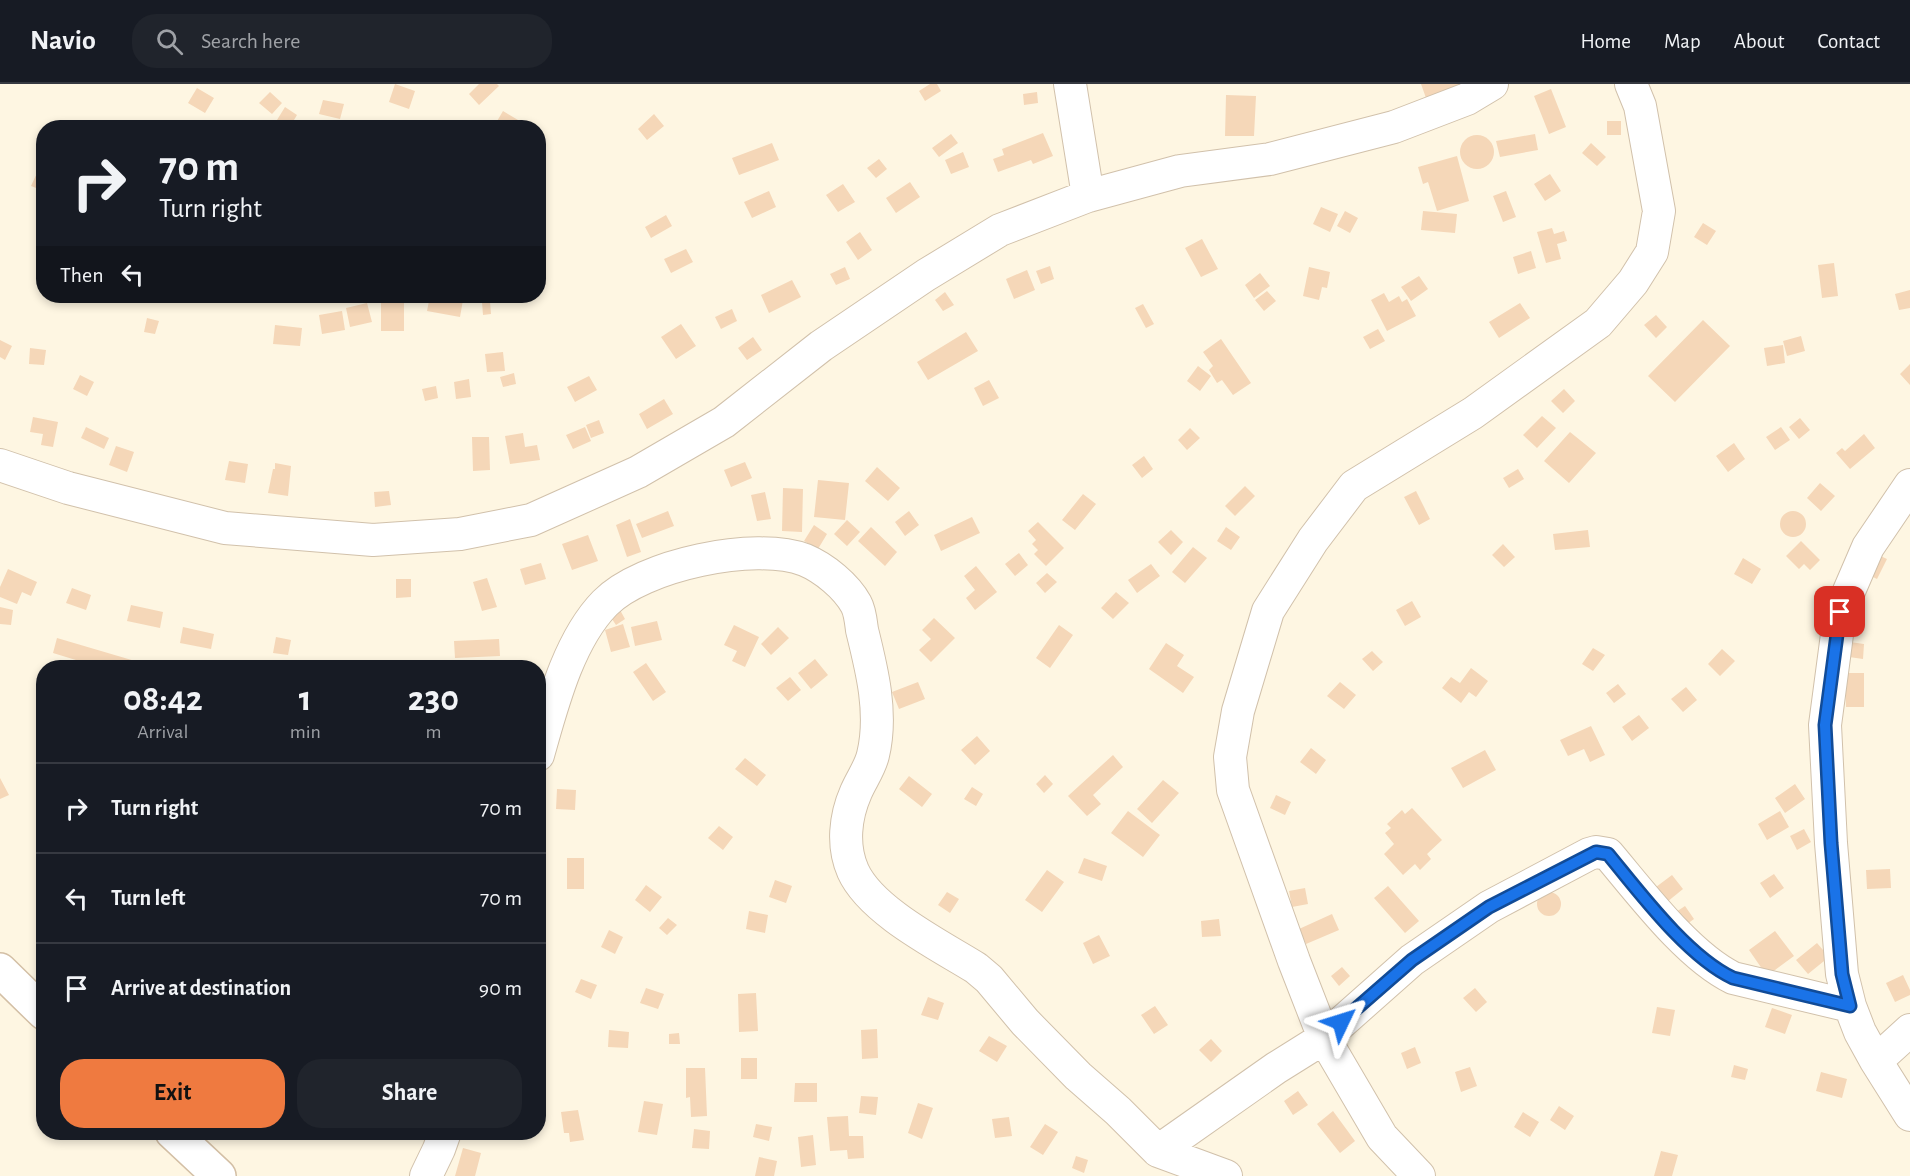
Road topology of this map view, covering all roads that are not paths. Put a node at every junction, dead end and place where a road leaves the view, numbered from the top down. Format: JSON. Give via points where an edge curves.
{"nodes":[{"id":1,"x":1070,"y":84,"type":"edge"},
{"id":2,"x":1492,"y":84,"type":"edge"},
{"id":3,"x":1631,"y":84,"type":"edge"},
{"id":4,"x":1088,"y":196,"type":"junction"},
{"id":5,"x":0,"y":465,"type":"edge"},
{"id":6,"x":1910,"y":485,"type":"edge"},
{"id":7,"x":546,"y":726,"type":"edge"},
{"id":8,"x":0,"y":970,"type":"edge"},
{"id":9,"x":36,"y":1005,"type":"edge"},
{"id":10,"x":1850,"y":1006,"type":"junction"},
{"id":11,"x":1910,"y":1030,"type":"edge"},
{"id":12,"x":1324,"y":1038,"type":"junction"},
{"id":13,"x":1876,"y":1061,"type":"junction"},
{"id":14,"x":1910,"y":1115,"type":"edge"},
{"id":15,"x":181,"y":1140,"type":"edge"},
{"id":16,"x":442,"y":1140,"type":"edge"},
{"id":17,"x":1158,"y":1151,"type":"junction"},
{"id":18,"x":219,"y":1176,"type":"edge"},
{"id":19,"x":426,"y":1176,"type":"edge"},
{"id":20,"x":1226,"y":1176,"type":"edge"},
{"id":21,"x":1419,"y":1176,"type":"edge"}],
"edges":[{"from":1,"to":4,"type":"street"},
{"from":2,"to":4,"type":"street","via":[[1467,99],[1394,127],[1270,159],[1180,171]]},
{"from":3,"to":12,"type":"street","via":[[1640,106],[1659,211],[1652,252],[1633,282],[1598,323],[1473,413],[1354,486],[1313,540],[1268,611],[1238,711],[1230,757],[1233,790]]},
{"from":4,"to":5,"type":"street","via":[[1000,230],[821,346],[724,422],[638,472],[531,520],[460,534],[373,540],[225,528],[68,488]]},
{"from":6,"to":10,"type":"street","via":[[1868,547],[1840,612],[1825,725],[1842,974]]},
{"from":7,"to":17,"type":"street","via":[[556,690],[585,629],[605,602],[633,584],[676,565],[745,553],[805,560],[832,575],[856,604],[877,704],[873,756],[849,812],[845,832],[852,870],[880,906],[989,979],[1025,1022]]},
{"from":8,"to":9,"type":"street"},
{"from":10,"to":12,"type":"street","via":[[1733,978],[1719,971],[1652,906],[1608,854],[1596,852],[1489,907],[1412,960]]},
{"from":10,"to":13,"type":"street"},
{"from":11,"to":13,"type":"street"},
{"from":12,"to":17,"type":"street"},
{"from":12,"to":21,"type":"street","via":[[1382,1137]]},
{"from":13,"to":14,"type":"street"},
{"from":15,"to":18,"type":"street"},
{"from":16,"to":19,"type":"street"},
{"from":17,"to":20,"type":"street"}]}
